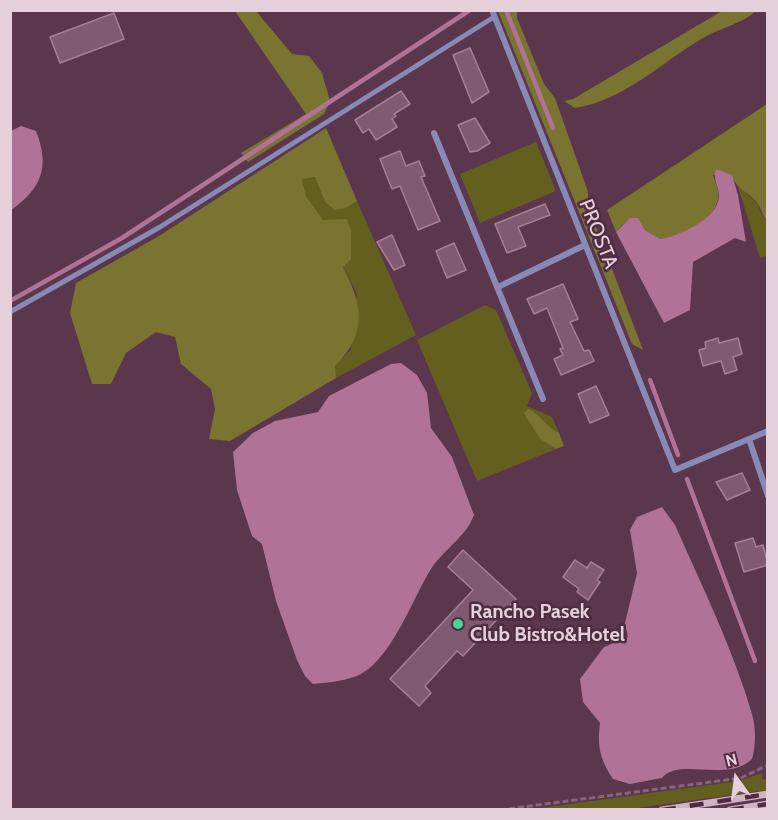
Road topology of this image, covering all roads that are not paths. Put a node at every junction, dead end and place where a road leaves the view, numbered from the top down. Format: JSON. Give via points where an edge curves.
{"nodes":[{"id":1,"x":493,"y":14,"type":"edge"},
{"id":2,"x":434,"y":133,"type":"dead end"},
{"id":3,"x":585,"y":245,"type":"junction"},
{"id":4,"x":498,"y":287,"type":"junction"},
{"id":5,"x":10,"y":312,"type":"edge"},
{"id":6,"x":543,"y":399,"type":"dead end"},
{"id":7,"x":768,"y":431,"type":"edge"},
{"id":8,"x":749,"y":439,"type":"junction"},
{"id":9,"x":768,"y":496,"type":"edge"}],
"edges":[{"from":1,"to":3,"type":"street","name":"PROSTA"},
{"from":1,"to":5,"type":"street","via":[[160,227]]},
{"from":2,"to":4,"type":"street"},
{"from":3,"to":4,"type":"street"},
{"from":3,"to":8,"type":"street","name":"PROSTA","via":[[675,470]]},
{"from":4,"to":6,"type":"street"},
{"from":7,"to":8,"type":"street"},
{"from":8,"to":9,"type":"street"}]}
